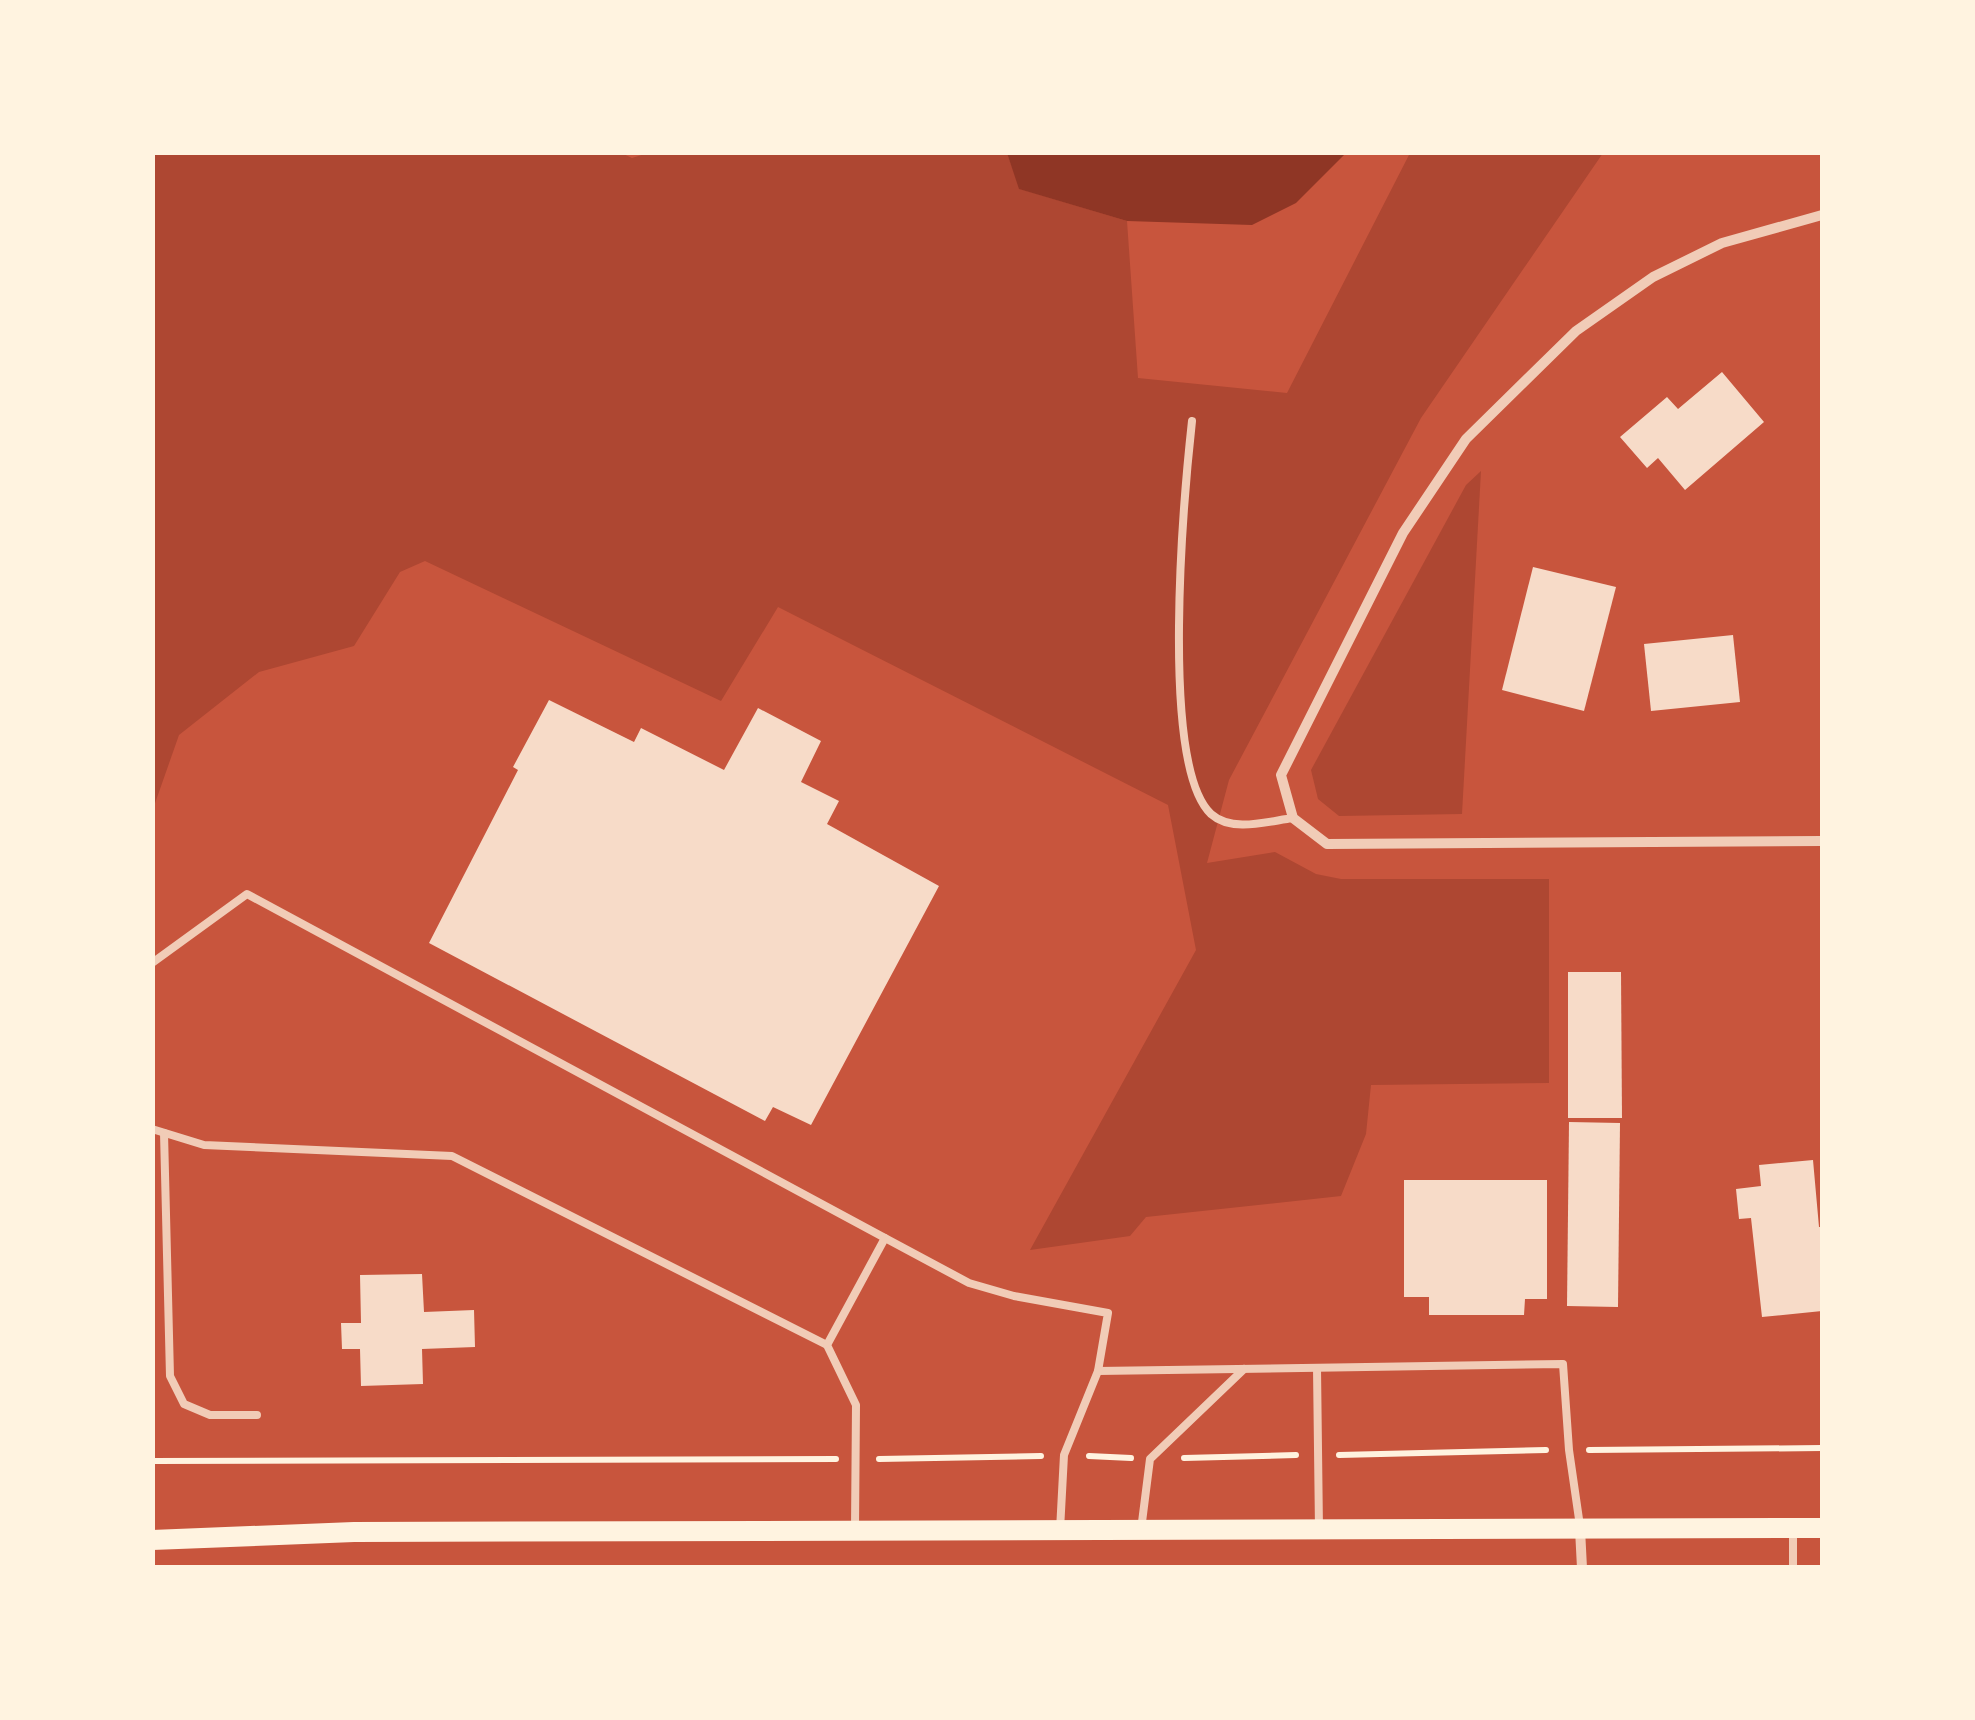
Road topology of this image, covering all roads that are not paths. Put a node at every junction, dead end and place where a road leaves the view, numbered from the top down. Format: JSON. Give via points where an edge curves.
{"nodes":[{"id":1,"x":1822,"y":216,"type":"edge"},
{"id":2,"x":1192,"y":421,"type":"dead end"},
{"id":3,"x":1293,"y":818,"type":"junction"},
{"id":4,"x":1822,"y":840,"type":"edge"},
{"id":5,"x":152,"y":962,"type":"edge"},
{"id":6,"x":152,"y":1129,"type":"edge"},
{"id":7,"x":164,"y":1133,"type":"junction"},
{"id":8,"x":885,"y":1238,"type":"junction"},
{"id":9,"x":827,"y":1344,"type":"junction"},
{"id":10,"x":1244,"y":1368,"type":"junction"},
{"id":11,"x":1317,"y":1368,"type":"junction"},
{"id":12,"x":1098,"y":1371,"type":"junction"},
{"id":13,"x":257,"y":1415,"type":"dead end"},
{"id":14,"x":855,"y":1528,"type":"junction"},
{"id":15,"x":1580,"y":1528,"type":"junction"},
{"id":16,"x":1793,"y":1528,"type":"junction"},
{"id":17,"x":1822,"y":1528,"type":"edge"},
{"id":18,"x":1318,"y":1529,"type":"junction"},
{"id":19,"x":1060,"y":1530,"type":"junction"},
{"id":20,"x":1141,"y":1530,"type":"junction"},
{"id":21,"x":152,"y":1540,"type":"edge"},
{"id":22,"x":1582,"y":1568,"type":"edge"},
{"id":23,"x":1792,"y":1568,"type":"edge"}],
"edges":[{"from":1,"to":3,"type":"street","via":[[1722,243],[1653,277],[1576,331],[1466,439],[1403,533],[1281,775]]},
{"from":2,"to":3,"type":"lane","via":[[1180,523],[1180,707],[1194,786],[1212,816],[1241,825]]},
{"from":3,"to":4,"type":"street","via":[[1327,844]]},
{"from":5,"to":8,"type":"lane","via":[[247,894]]},
{"from":6,"to":7,"type":"lane"},
{"from":7,"to":9,"type":"lane","via":[[204,1145],[452,1156]]},
{"from":7,"to":13,"type":"lane","via":[[170,1376],[184,1404],[210,1415]]},
{"from":8,"to":9,"type":"lane"},
{"from":8,"to":12,"type":"lane","via":[[969,1283],[1108,1313]]},
{"from":9,"to":14,"type":"lane","via":[[856,1405]]},
{"from":10,"to":11,"type":"lane"},
{"from":10,"to":12,"type":"lane"},
{"from":10,"to":20,"type":"lane","via":[[1150,1459]]},
{"from":11,"to":15,"type":"lane","via":[[1562,1364]]},
{"from":11,"to":18,"type":"lane"},
{"from":12,"to":19,"type":"lane","via":[[1064,1456]]},
{"from":14,"to":19,"type":"main road"},
{"from":14,"to":21,"type":"main road"},
{"from":15,"to":16,"type":"main road"},
{"from":15,"to":18,"type":"main road"},
{"from":15,"to":22,"type":"street"},
{"from":16,"to":17,"type":"main road"},
{"from":16,"to":23,"type":"lane"},
{"from":18,"to":20,"type":"main road"},
{"from":19,"to":20,"type":"main road"}]}
